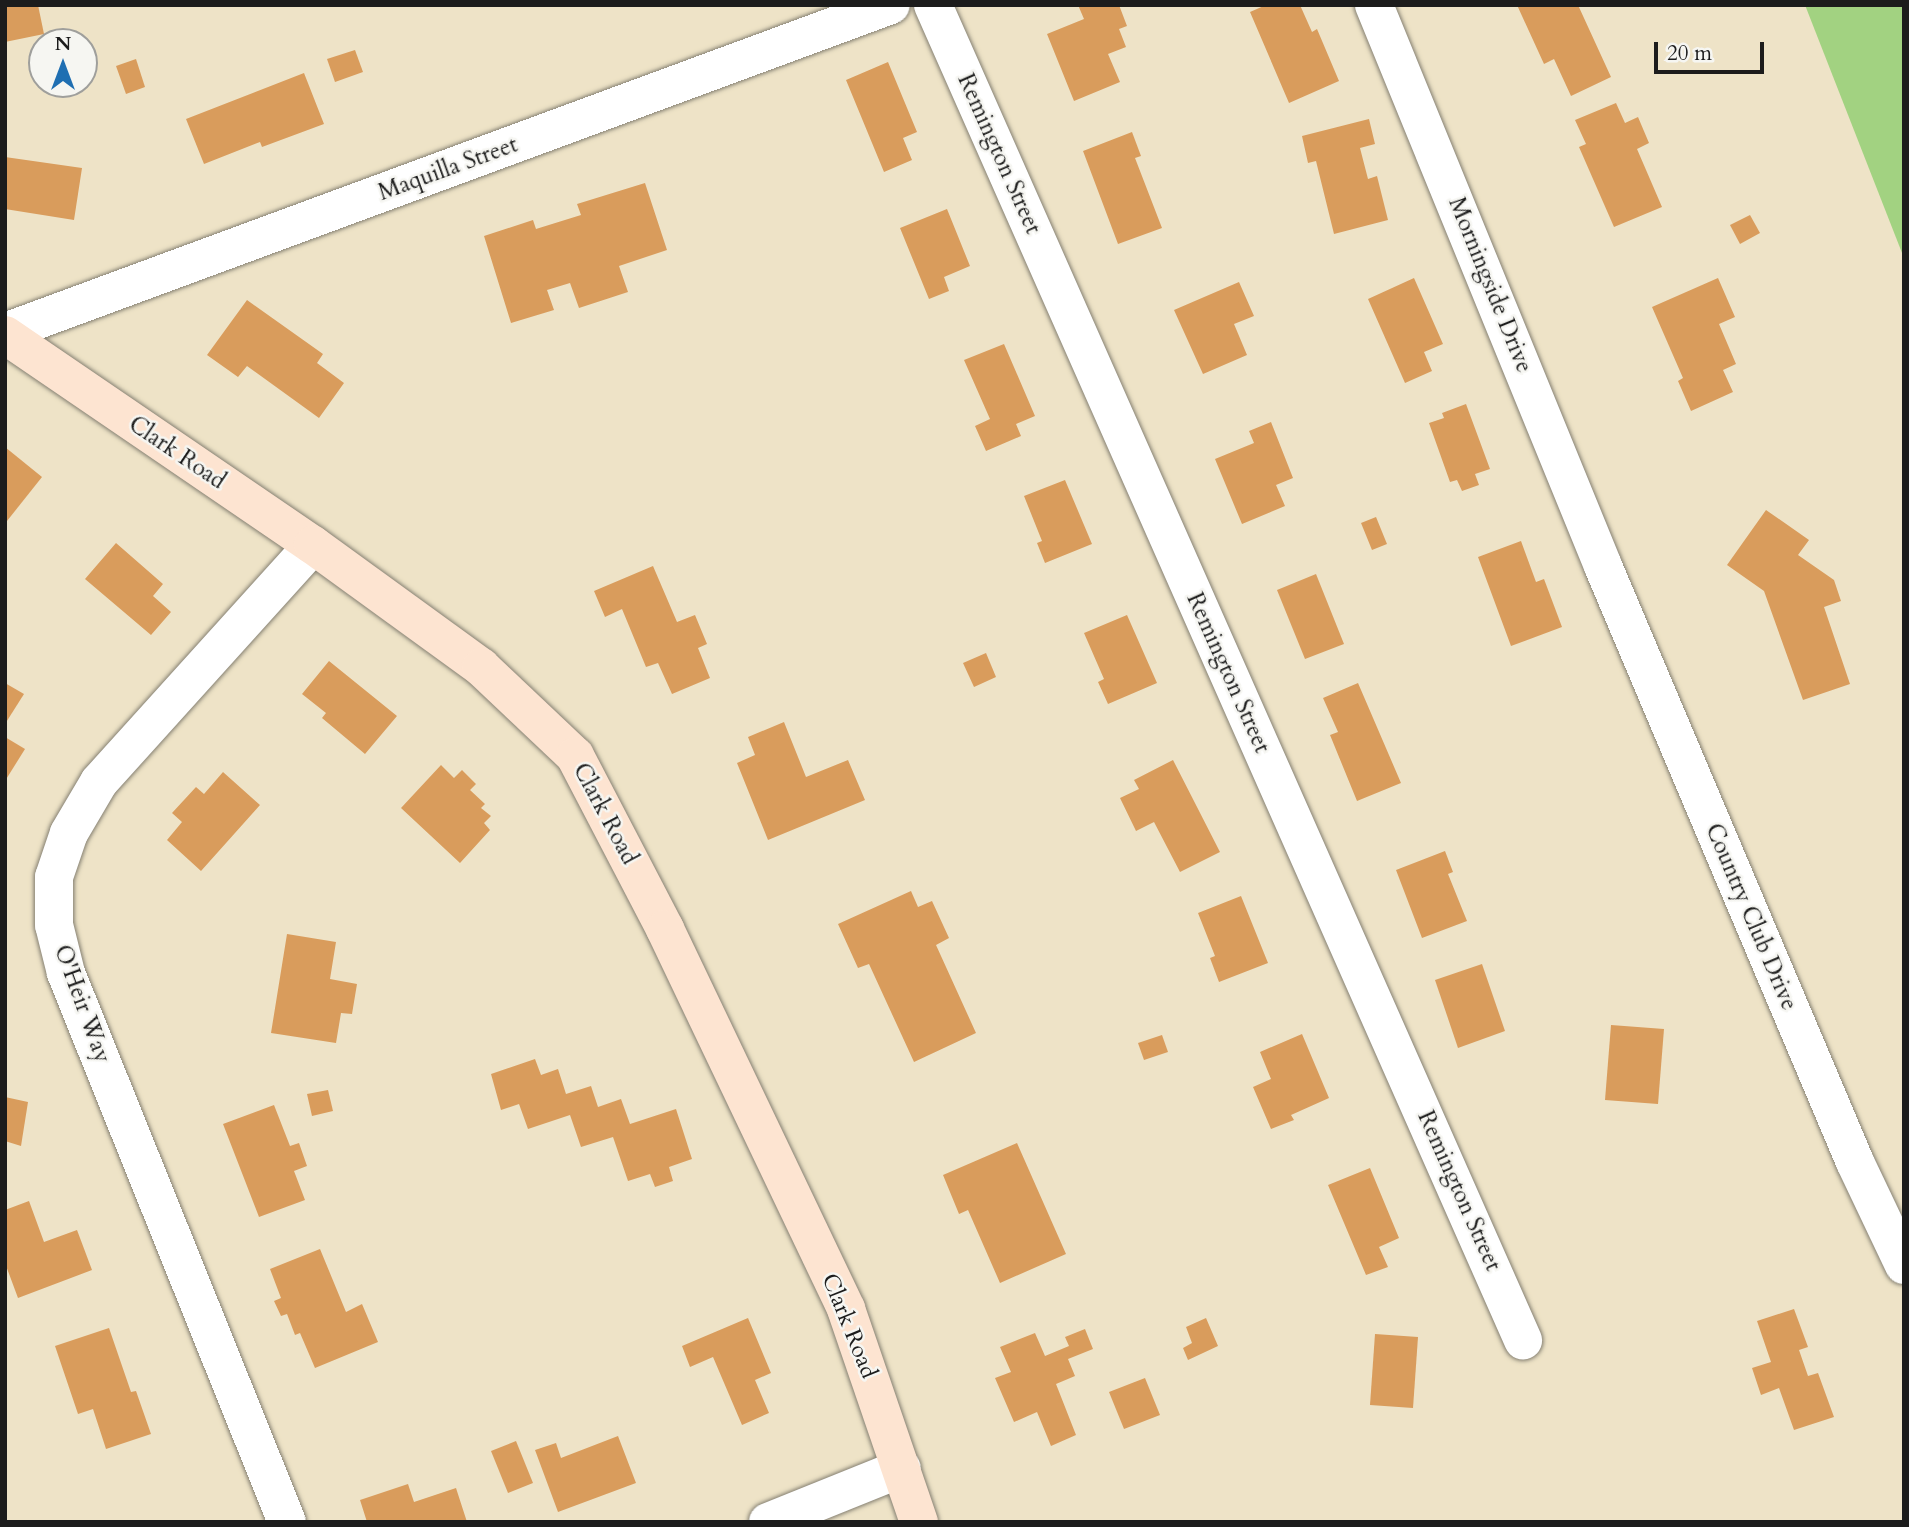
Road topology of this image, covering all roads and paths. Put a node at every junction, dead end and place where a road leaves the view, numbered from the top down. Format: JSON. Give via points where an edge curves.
{"nodes":[{"id":1,"x":891,"y":5,"type":"edge"},
{"id":2,"x":933,"y":5,"type":"edge"},
{"id":3,"x":1374,"y":5,"type":"edge"},
{"id":4,"x":5,"y":334,"type":"edge"},
{"id":5,"x":313,"y":545,"type":"junction"},
{"id":6,"x":1603,"y":566,"type":"joint"},
{"id":7,"x":1904,"y":1265,"type":"edge"},
{"id":8,"x":1523,"y":1340,"type":"dead end"},
{"id":9,"x":902,"y":1468,"type":"junction"},
{"id":10,"x":287,"y":1522,"type":"edge"},
{"id":11,"x":768,"y":1522,"type":"edge"},
{"id":12,"x":919,"y":1522,"type":"edge"}],
"edges":[{"from":1,"to":4,"type":"street","name":"Maquilla Street"},
{"from":2,"to":8,"type":"street","name":"Remington Street"},
{"from":3,"to":6,"type":"street","name":"Morningside Drive"},
{"from":4,"to":5,"type":"street","name":"Clark Road"},
{"from":5,"to":9,"type":"street","name":"Clark Road","via":[[481,667],[575,756],[665,929],[846,1309]]},
{"from":5,"to":10,"type":"street","name":"O'Heir Way","via":[[99,782],[69,833],[54,877],[54,925],[65,973]]},
{"from":6,"to":7,"type":"street","name":"Country Club Drive","via":[[1850,1149]]},
{"from":9,"to":11,"type":"street"},
{"from":9,"to":12,"type":"street","name":"Clark Road"}]}
